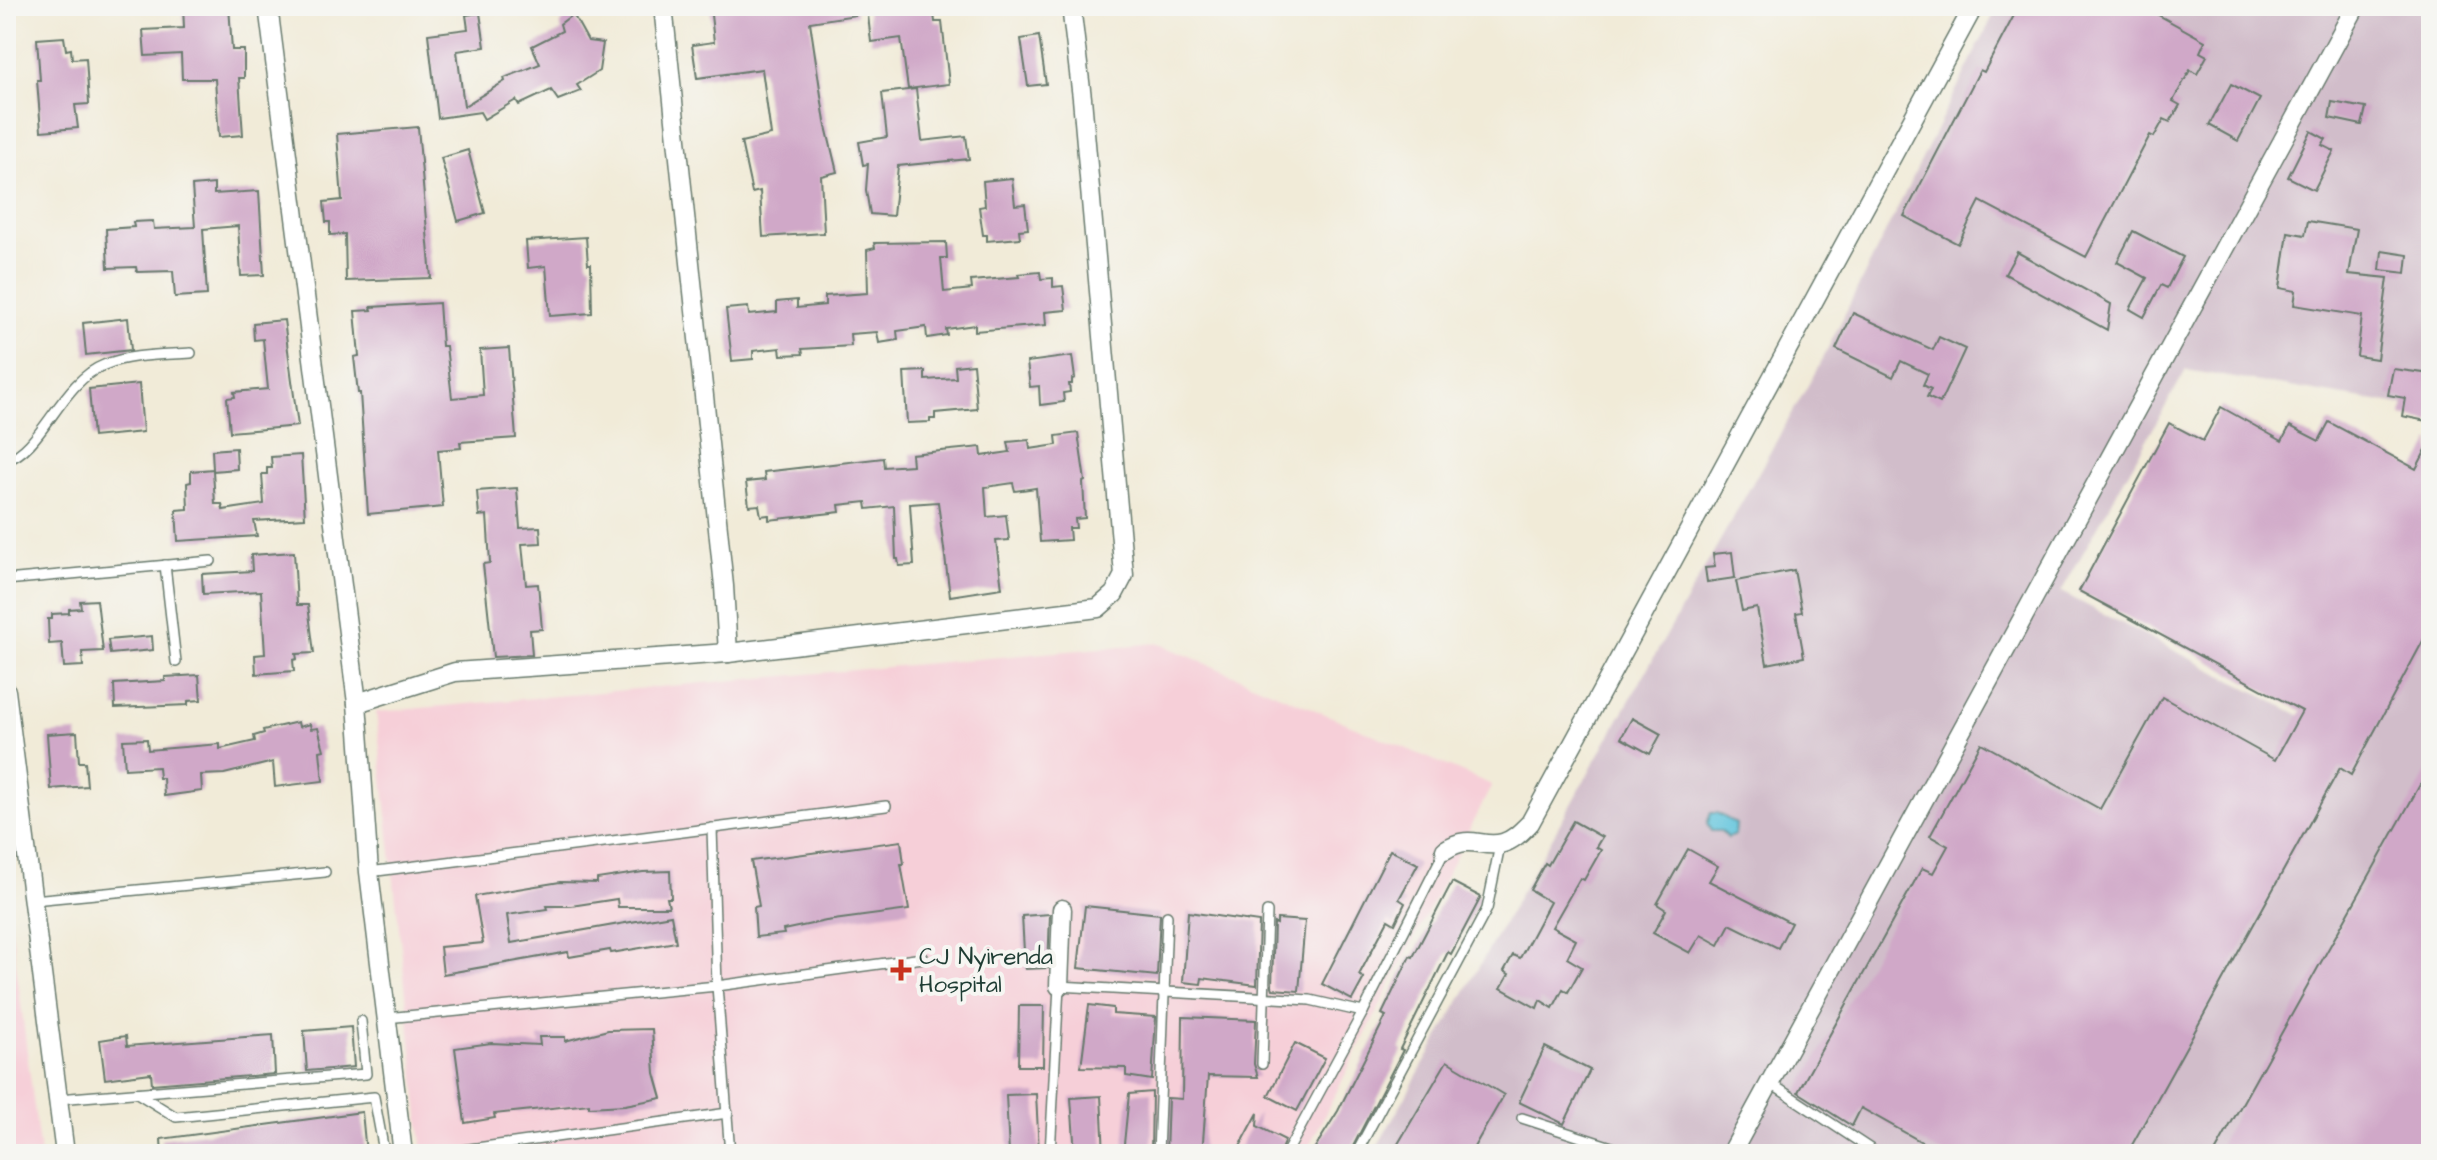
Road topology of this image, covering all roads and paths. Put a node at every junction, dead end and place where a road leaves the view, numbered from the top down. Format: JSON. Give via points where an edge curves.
{"nodes":[{"id":1,"x":268,"y":6,"type":"edge"},
{"id":2,"x":663,"y":6,"type":"edge"},
{"id":3,"x":1071,"y":6,"type":"edge"},
{"id":4,"x":1974,"y":6,"type":"edge"},
{"id":5,"x":2356,"y":6,"type":"edge"},
{"id":6,"x":191,"y":353,"type":"dead end"},
{"id":7,"x":6,"y":460,"type":"edge"},
{"id":8,"x":211,"y":561,"type":"dead end"},
{"id":9,"x":165,"y":565,"type":"junction"},
{"id":10,"x":6,"y":580,"type":"edge"},
{"id":11,"x":728,"y":653,"type":"junction"},
{"id":12,"x":176,"y":662,"type":"dead end"},
{"id":13,"x":6,"y":691,"type":"edge"},
{"id":14,"x":357,"y":703,"type":"junction"},
{"id":15,"x":886,"y":806,"type":"dead end"},
{"id":16,"x":712,"y":828,"type":"junction"},
{"id":17,"x":1500,"y":845,"type":"junction"},
{"id":18,"x":1445,"y":850,"type":"joint"},
{"id":19,"x":325,"y":872,"type":"dead end"},
{"id":20,"x":369,"y":872,"type":"junction"},
{"id":21,"x":33,"y":900,"type":"junction"},
{"id":22,"x":1062,"y":909,"type":"dead end"},
{"id":23,"x":1267,"y":912,"type":"dead end"},
{"id":24,"x":1167,"y":916,"type":"dead end"},
{"id":25,"x":923,"y":958,"type":"dead end"},
{"id":26,"x":717,"y":986,"type":"junction"},
{"id":27,"x":1059,"y":986,"type":"junction"},
{"id":28,"x":1164,"y":991,"type":"junction"},
{"id":29,"x":1264,"y":996,"type":"junction"},
{"id":30,"x":1363,"y":1012,"type":"junction"},
{"id":31,"x":386,"y":1018,"type":"junction"},
{"id":32,"x":361,"y":1021,"type":"dead end"},
{"id":33,"x":1262,"y":1064,"type":"dead end"},
{"id":34,"x":1770,"y":1083,"type":"junction"},
{"id":35,"x":137,"y":1093,"type":"junction"},
{"id":36,"x":58,"y":1099,"type":"junction"},
{"id":37,"x":728,"y":1113,"type":"junction"},
{"id":38,"x":1522,"y":1118,"type":"dead end"},
{"id":39,"x":383,"y":1146,"type":"dead end"},
{"id":40,"x":65,"y":1154,"type":"edge"},
{"id":41,"x":403,"y":1154,"type":"edge"},
{"id":42,"x":434,"y":1154,"type":"edge"},
{"id":43,"x":730,"y":1154,"type":"edge"},
{"id":44,"x":1050,"y":1154,"type":"edge"},
{"id":45,"x":1158,"y":1154,"type":"edge"},
{"id":46,"x":1286,"y":1154,"type":"edge"},
{"id":47,"x":1356,"y":1154,"type":"edge"},
{"id":48,"x":1633,"y":1154,"type":"edge"},
{"id":49,"x":1731,"y":1154,"type":"edge"},
{"id":50,"x":1878,"y":1154,"type":"edge"}],
"edges":[{"from":1,"to":14,"type":"street"},
{"from":2,"to":11,"type":"street"},
{"from":3,"to":11,"type":"street","via":[[1124,575],[1114,594],[1098,608]]},
{"from":4,"to":17,"type":"street","via":[[1530,823]]},
{"from":5,"to":34,"type":"street"},
{"from":6,"to":7,"type":"lane","via":[[103,365],[81,380],[27,446]]},
{"from":8,"to":9,"type":"lane"},
{"from":9,"to":10,"type":"lane"},
{"from":9,"to":12,"type":"lane"},
{"from":11,"to":14,"type":"street","via":[[455,672]]},
{"from":13,"to":21,"type":"street"},
{"from":14,"to":20,"type":"street"},
{"from":15,"to":16,"type":"lane"},
{"from":16,"to":20,"type":"lane"},
{"from":16,"to":26,"type":"lane"},
{"from":17,"to":18,"type":"street","via":[[1457,842]]},
{"from":17,"to":47,"type":"lane","via":[[1487,909]]},
{"from":18,"to":30,"type":"lane"},
{"from":19,"to":21,"type":"lane"},
{"from":20,"to":31,"type":"street"},
{"from":21,"to":36,"type":"street"},
{"from":22,"to":27,"type":"street"},
{"from":23,"to":29,"type":"lane"},
{"from":24,"to":28,"type":"lane"},
{"from":25,"to":26,"type":"lane"},
{"from":26,"to":31,"type":"lane"},
{"from":26,"to":37,"type":"lane"},
{"from":27,"to":28,"type":"lane"},
{"from":27,"to":44,"type":"lane"},
{"from":28,"to":29,"type":"lane"},
{"from":28,"to":45,"type":"lane"},
{"from":29,"to":30,"type":"lane"},
{"from":29,"to":33,"type":"lane"},
{"from":30,"to":46,"type":"lane"},
{"from":31,"to":41,"type":"street"},
{"from":32,"to":35,"type":"lane","via":[[366,1074]]},
{"from":34,"to":49,"type":"street"},
{"from":34,"to":50,"type":"lane"},
{"from":35,"to":36,"type":"lane"},
{"from":35,"to":39,"type":"lane","via":[[176,1117],[374,1097]]},
{"from":36,"to":40,"type":"street"},
{"from":37,"to":42,"type":"lane"},
{"from":37,"to":43,"type":"lane"},
{"from":38,"to":48,"type":"lane"}]}
